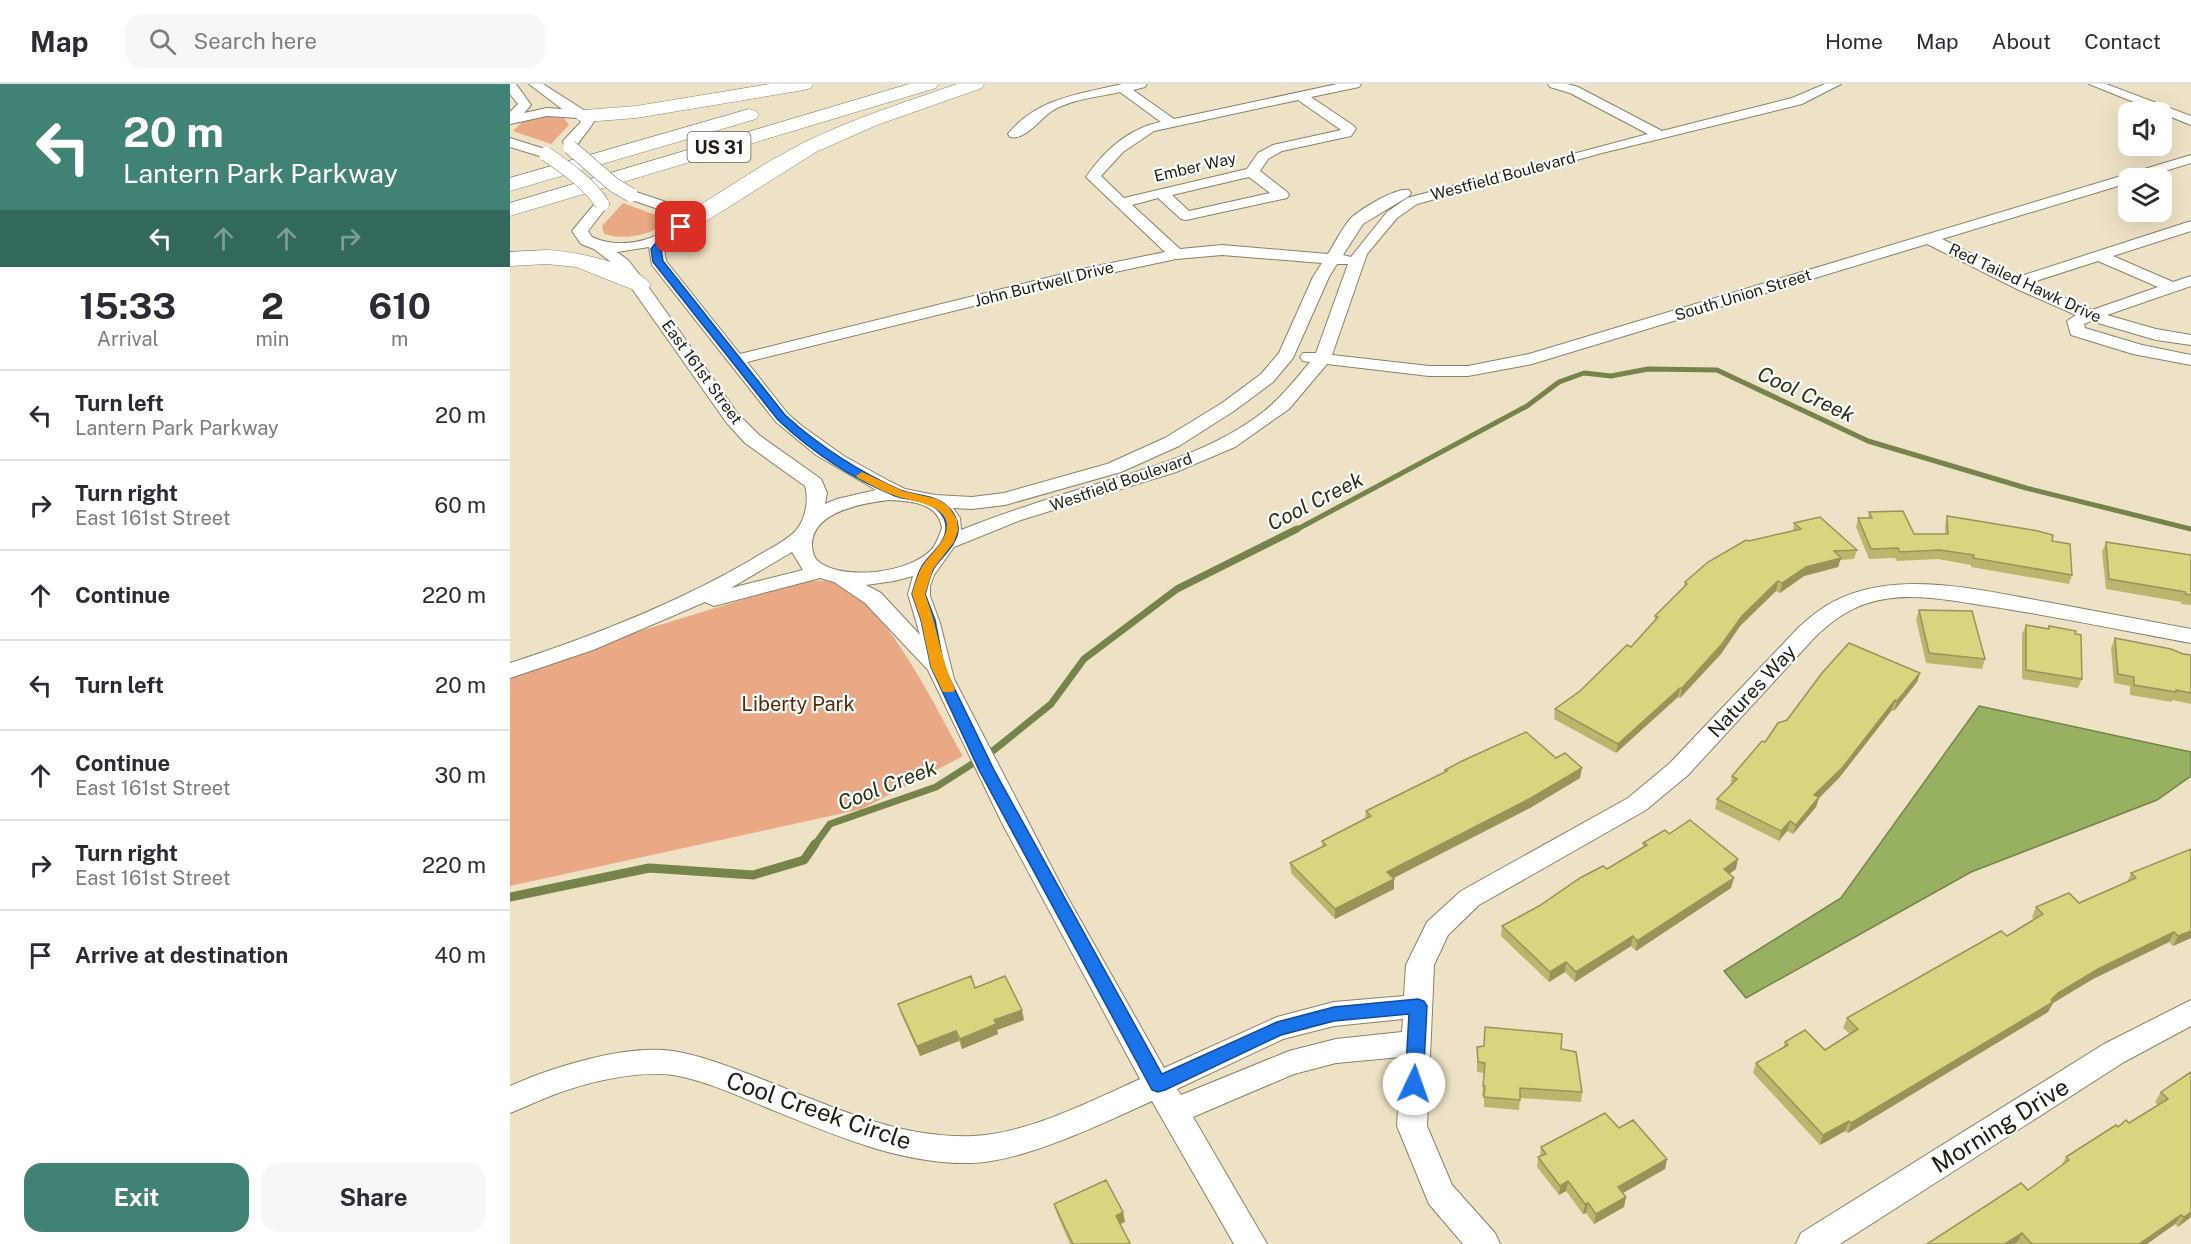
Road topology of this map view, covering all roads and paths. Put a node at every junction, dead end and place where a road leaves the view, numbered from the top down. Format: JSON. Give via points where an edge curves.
{"nodes":[{"id":1,"x":535,"y":84,"type":"edge"},
{"id":2,"x":929,"y":84,"type":"edge"},
{"id":3,"x":975,"y":84,"type":"edge"},
{"id":4,"x":1141,"y":84,"type":"edge"},
{"id":5,"x":1355,"y":84,"type":"edge"},
{"id":6,"x":1554,"y":84,"type":"edge"},
{"id":7,"x":1804,"y":84,"type":"edge"},
{"id":8,"x":1835,"y":84,"type":"edge"},
{"id":9,"x":2095,"y":84,"type":"edge"},
{"id":10,"x":510,"y":85,"type":"edge"},
{"id":11,"x":1598,"y":85,"type":"edge"},
{"id":12,"x":1122,"y":88,"type":"junction"},
{"id":13,"x":812,"y":89,"type":"edge"},
{"id":14,"x":1574,"y":90,"type":"junction"},
{"id":15,"x":1300,"y":96,"type":"junction"},
{"id":16,"x":582,"y":114,"type":"junction"},
{"id":17,"x":510,"y":119,"type":"edge"},
{"id":18,"x":2191,"y":121,"type":"edge"},
{"id":19,"x":1171,"y":123,"type":"junction"},
{"id":20,"x":1654,"y":132,"type":"junction"},
{"id":21,"x":1015,"y":134,"type":"dead end"},
{"id":22,"x":510,"y":142,"type":"edge"},
{"id":23,"x":2191,"y":159,"type":"edge"},
{"id":24,"x":1252,"y":172,"type":"junction"},
{"id":25,"x":510,"y":185,"type":"edge"},
{"id":26,"x":1161,"y":193,"type":"junction"},
{"id":27,"x":1121,"y":203,"type":"junction"},
{"id":28,"x":510,"y":210,"type":"edge"},
{"id":29,"x":2191,"y":226,"type":"edge"},
{"id":30,"x":673,"y":232,"type":"junction"},
{"id":31,"x":1929,"y":238,"type":"junction"},
{"id":32,"x":595,"y":245,"type":"junction"},
{"id":33,"x":510,"y":253,"type":"edge"},
{"id":34,"x":1176,"y":254,"type":"junction"},
{"id":35,"x":2100,"y":255,"type":"junction"},
{"id":36,"x":1333,"y":258,"type":"junction"},
{"id":37,"x":510,"y":259,"type":"edge"},
{"id":38,"x":1357,"y":261,"type":"junction"},
{"id":39,"x":2191,"y":281,"type":"edge"},
{"id":40,"x":2019,"y":282,"type":"junction"},
{"id":41,"x":639,"y":285,"type":"junction"},
{"id":42,"x":2171,"y":288,"type":"junction"},
{"id":43,"x":2089,"y":315,"type":"junction"},
{"id":44,"x":2191,"y":340,"type":"edge"},
{"id":45,"x":1287,"y":354,"type":"junction"},
{"id":46,"x":1322,"y":359,"type":"junction"},
{"id":47,"x":736,"y":360,"type":"junction"},
{"id":48,"x":2191,"y":360,"type":"edge"},
{"id":49,"x":899,"y":494,"type":"junction"},
{"id":50,"x":933,"y":501,"type":"junction"},
{"id":51,"x":808,"y":528,"type":"junction"},
{"id":52,"x":942,"y":549,"type":"junction"},
{"id":53,"x":831,"y":575,"type":"junction"},
{"id":54,"x":663,"y":613,"type":"junction"},
{"id":55,"x":2191,"y":636,"type":"edge"},
{"id":56,"x":938,"y":667,"type":"junction"},
{"id":57,"x":510,"y":670,"type":"edge"},
{"id":58,"x":1418,"y":1006,"type":"junction"},
{"id":59,"x":2191,"y":1012,"type":"edge"},
{"id":60,"x":1416,"y":1043,"type":"junction"},
{"id":61,"x":1158,"y":1084,"type":"junction"},
{"id":62,"x":510,"y":1100,"type":"edge"},
{"id":63,"x":1173,"y":1112,"type":"junction"},
{"id":64,"x":1251,"y":1244,"type":"edge"},
{"id":65,"x":1484,"y":1244,"type":"edge"},
{"id":66,"x":1812,"y":1244,"type":"edge"}],
"edges":[{"from":1,"to":16,"type":"street"},
{"from":2,"to":28,"type":"highway","number":"US 31"},
{"from":3,"to":30,"type":"highway","via":[[828,139]]},
{"from":4,"to":12,"type":"street"},
{"from":5,"to":15,"type":"street"},
{"from":6,"to":14,"type":"street"},
{"from":7,"to":20,"type":"street","name":"Westfield Boulevard","via":[[1786,93]]},
{"from":8,"to":20,"type":"street","name":"Westfield Boulevard","via":[[1797,101]]},
{"from":9,"to":18,"type":"street"},
{"from":10,"to":17,"type":"street","via":[[525,105]]},
{"from":11,"to":14,"type":"street"},
{"from":12,"to":19,"type":"street"},
{"from":12,"to":21,"type":"street","via":[[1049,106]]},
{"from":13,"to":16,"type":"highway","via":[[636,112]]},
{"from":13,"to":25,"type":"highway","number":"US 31"},
{"from":14,"to":20,"type":"street"},
{"from":15,"to":19,"type":"street"},
{"from":15,"to":24,"type":"street","name":"Ember Way","via":[[1349,129],[1346,133],[1278,148],[1263,156]]},
{"from":16,"to":17,"type":"street","via":[[547,112]]},
{"from":16,"to":30,"type":"street","bridge":true,"via":[[586,124],[570,141],[570,147],[631,195],[679,211],[683,221]]},
{"from":19,"to":27,"type":"street","via":[[1135,135],[1093,177]]},
{"from":20,"to":36,"type":"street","name":"Westfield Boulevard","via":[[1437,180],[1394,197],[1357,221]]},
{"from":20,"to":38,"type":"street","name":"Westfield Boulevard","via":[[1412,201],[1392,215]]},
{"from":22,"to":32,"type":"street","bridge":true,"via":[[546,154],[598,197],[602,204],[580,231],[585,240]]},
{"from":23,"to":31,"type":"street","name":"South Union Street"},
{"from":24,"to":26,"type":"street","name":"Ember Way"},
{"from":24,"to":26,"type":"street","via":[[1282,195],[1186,216]]},
{"from":26,"to":27,"type":"street","name":"Ember Way"},
{"from":27,"to":34,"type":"street"},
{"from":29,"to":35,"type":"street"},
{"from":30,"to":32,"type":"street","via":[[636,246]]},
{"from":30,"to":47,"type":"street","name":"East 161st Street","via":[[656,249],[658,262]]},
{"from":31,"to":40,"type":"street","name":"Red Tailed Hawk Drive"},
{"from":31,"to":46,"type":"street","name":"South Union Street","via":[[1532,359],[1490,368],[1430,371]]},
{"from":32,"to":33,"type":"highway","via":[[558,244]]},
{"from":32,"to":41,"type":"street","name":"East 161st Street","via":[[622,263]]},
{"from":34,"to":36,"type":"street","name":"John Burtwell Drive","via":[[1234,250]]},
{"from":34,"to":47,"type":"street","name":"John Burtwell Drive"},
{"from":35,"to":40,"type":"street"},
{"from":35,"to":42,"type":"street"},
{"from":36,"to":38,"type":"street","name":"John Burtwell Drive"},
{"from":36,"to":45,"type":"street","name":"Westfield Boulevard"},
{"from":37,"to":41,"type":"highway","via":[[584,261]]},
{"from":38,"to":46,"type":"street","name":"Westfield Boulevard"},
{"from":39,"to":42,"type":"street"},
{"from":40,"to":43,"type":"street","name":"Red Tailed Hawk Drive"},
{"from":41,"to":51,"type":"street","name":"East 161st Street","via":[[732,418],[752,439],[814,483],[817,504]]},
{"from":42,"to":43,"type":"street"},
{"from":43,"to":44,"type":"street","name":"Red Tailed Hawk Drive","via":[[2130,330]]},
{"from":43,"to":48,"type":"street","via":[[2075,321],[2077,331],[2139,350]]},
{"from":45,"to":46,"type":"street","name":"South Union Street"},
{"from":45,"to":50,"type":"street","name":"Westfield Boulevard","via":[[1267,378],[1228,407],[1172,442],[1114,468],[1005,499],[972,503]]},
{"from":46,"to":52,"type":"street","name":"Westfield Boulevard","via":[[1283,405],[1228,443],[1169,468],[1014,516]]},
{"from":47,"to":49,"type":"street","name":"East 161st Street","via":[[766,400],[799,434],[856,473]]},
{"from":49,"to":50,"type":"street","name":"Westfield Boulevard"},
{"from":49,"to":51,"type":"street","via":[[851,500],[830,509]]},
{"from":50,"to":52,"type":"street","via":[[951,519],[952,530]]},
{"from":51,"to":53,"type":"street","via":[[801,549],[806,562]]},
{"from":51,"to":54,"type":"street","via":[[753,568]]},
{"from":52,"to":53,"type":"street","name":"Westfield Boulevard","via":[[916,568],[892,576],[866,580]]},
{"from":52,"to":56,"type":"street","via":[[920,582],[918,594]]},
{"from":53,"to":54,"type":"street"},
{"from":53,"to":56,"type":"street","via":[[873,598]]},
{"from":54,"to":57,"type":"street"},
{"from":55,"to":58,"type":"street","name":"Natures Way","via":[[1940,592],[1901,591],[1864,597],[1830,611],[1679,769],[1637,804],[1470,898],[1437,929],[1420,965]]},
{"from":56,"to":61,"type":"street","via":[[986,770]]},
{"from":58,"to":60,"type":"street"},
{"from":58,"to":61,"type":"street","name":"Cool Creek Circle","via":[[1334,1014],[1277,1029]]},
{"from":59,"to":66,"type":"street","name":"Morning Drive","via":[[2114,1053]]},
{"from":60,"to":63,"type":"street","via":[[1336,1051],[1289,1064]]},
{"from":60,"to":65,"type":"street","via":[[1412,1126],[1440,1194]]},
{"from":61,"to":62,"type":"street","name":"Cool Creek Circle","via":[[1038,1135],[973,1150],[912,1145],[881,1137],[726,1078],[672,1063],[630,1064],[586,1072]]},
{"from":61,"to":63,"type":"street"},
{"from":63,"to":64,"type":"street"}]}
